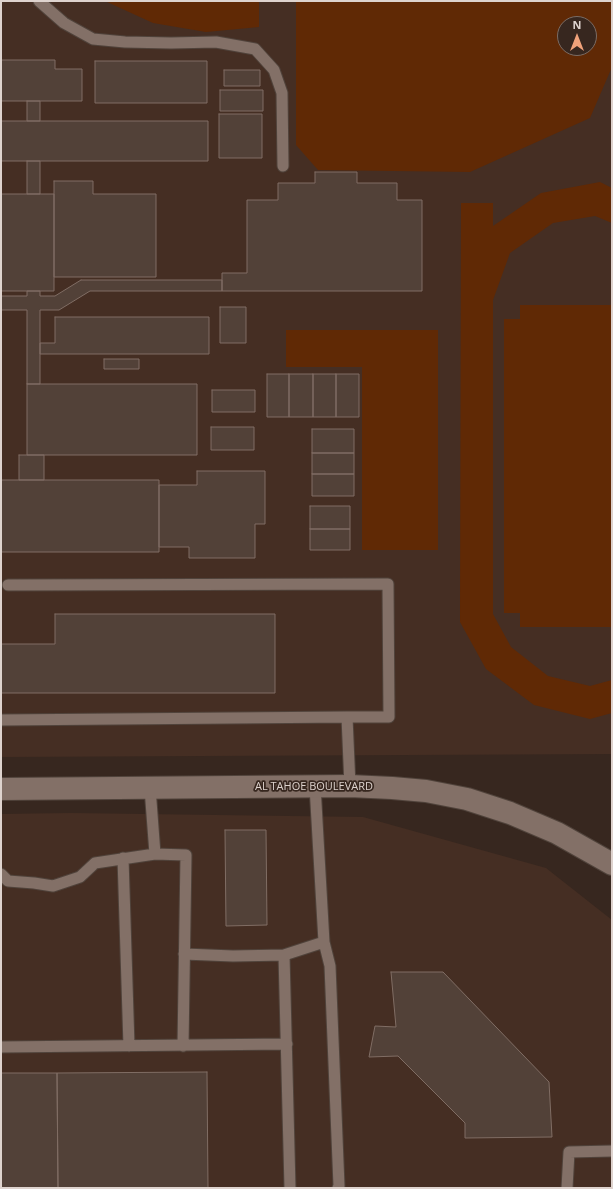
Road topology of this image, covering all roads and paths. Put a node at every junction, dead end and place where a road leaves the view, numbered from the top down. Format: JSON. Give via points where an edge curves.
{"nodes":[{"id":1,"x":39,"y":1,"type":"edge"},
{"id":2,"x":283,"y":166,"type":"dead end"},
{"id":3,"x":8,"y":585,"type":"dead end"},
{"id":4,"x":347,"y":717,"type":"junction"},
{"id":5,"x":1,"y":720,"type":"edge"},
{"id":6,"x":315,"y":786,"type":"junction"},
{"id":7,"x":350,"y":786,"type":"junction"},
{"id":8,"x":150,"y":788,"type":"junction"},
{"id":9,"x":1,"y":789,"type":"edge"},
{"id":10,"x":155,"y":854,"type":"junction"},
{"id":11,"x":123,"y":858,"type":"junction"},
{"id":12,"x":612,"y":864,"type":"edge"},
{"id":13,"x":1,"y":874,"type":"edge"},
{"id":14,"x":324,"y":942,"type":"junction"},
{"id":15,"x":184,"y":954,"type":"junction"},
{"id":16,"x":284,"y":955,"type":"junction"},
{"id":17,"x":287,"y":1044,"type":"junction"},
{"id":18,"x":129,"y":1046,"type":"junction"},
{"id":19,"x":183,"y":1046,"type":"junction"},
{"id":20,"x":1,"y":1047,"type":"edge"},
{"id":21,"x":612,"y":1151,"type":"edge"},
{"id":22,"x":290,"y":1188,"type":"edge"},
{"id":23,"x":338,"y":1188,"type":"edge"},
{"id":24,"x":567,"y":1188,"type":"edge"}],
"edges":[{"from":1,"to":2,"type":"lane","via":[[64,23],[93,39],[133,42],[216,42],[255,49],[274,70],[282,93]]},
{"from":3,"to":4,"type":"lane","via":[[388,584],[389,717]]},
{"from":4,"to":5,"type":"lane"},
{"from":4,"to":7,"type":"lane"},
{"from":6,"to":7,"type":"main road","name":"AL TAHOE BOULEVARD"},
{"from":6,"to":8,"type":"main road","name":"AL TAHOE BOULEVARD"},
{"from":6,"to":14,"type":"lane"},
{"from":7,"to":12,"type":"main road","name":"AL TAHOE BOULEVARD","via":[[426,791],[467,799],[510,813],[557,833]]},
{"from":8,"to":9,"type":"main road","name":"AL TAHOE BOULEVARD"},
{"from":8,"to":10,"type":"lane"},
{"from":10,"to":11,"type":"lane"},
{"from":10,"to":15,"type":"lane","via":[[186,855]]},
{"from":11,"to":13,"type":"lane","via":[[95,863],[80,877],[53,886],[8,882]]},
{"from":11,"to":18,"type":"lane"},
{"from":14,"to":16,"type":"lane"},
{"from":14,"to":23,"type":"lane","via":[[330,966]]},
{"from":15,"to":16,"type":"lane"},
{"from":15,"to":19,"type":"lane"},
{"from":16,"to":17,"type":"lane"},
{"from":17,"to":19,"type":"lane"},
{"from":17,"to":22,"type":"lane"},
{"from":18,"to":19,"type":"lane"},
{"from":18,"to":20,"type":"lane"},
{"from":21,"to":24,"type":"lane","via":[[569,1152]]}]}
